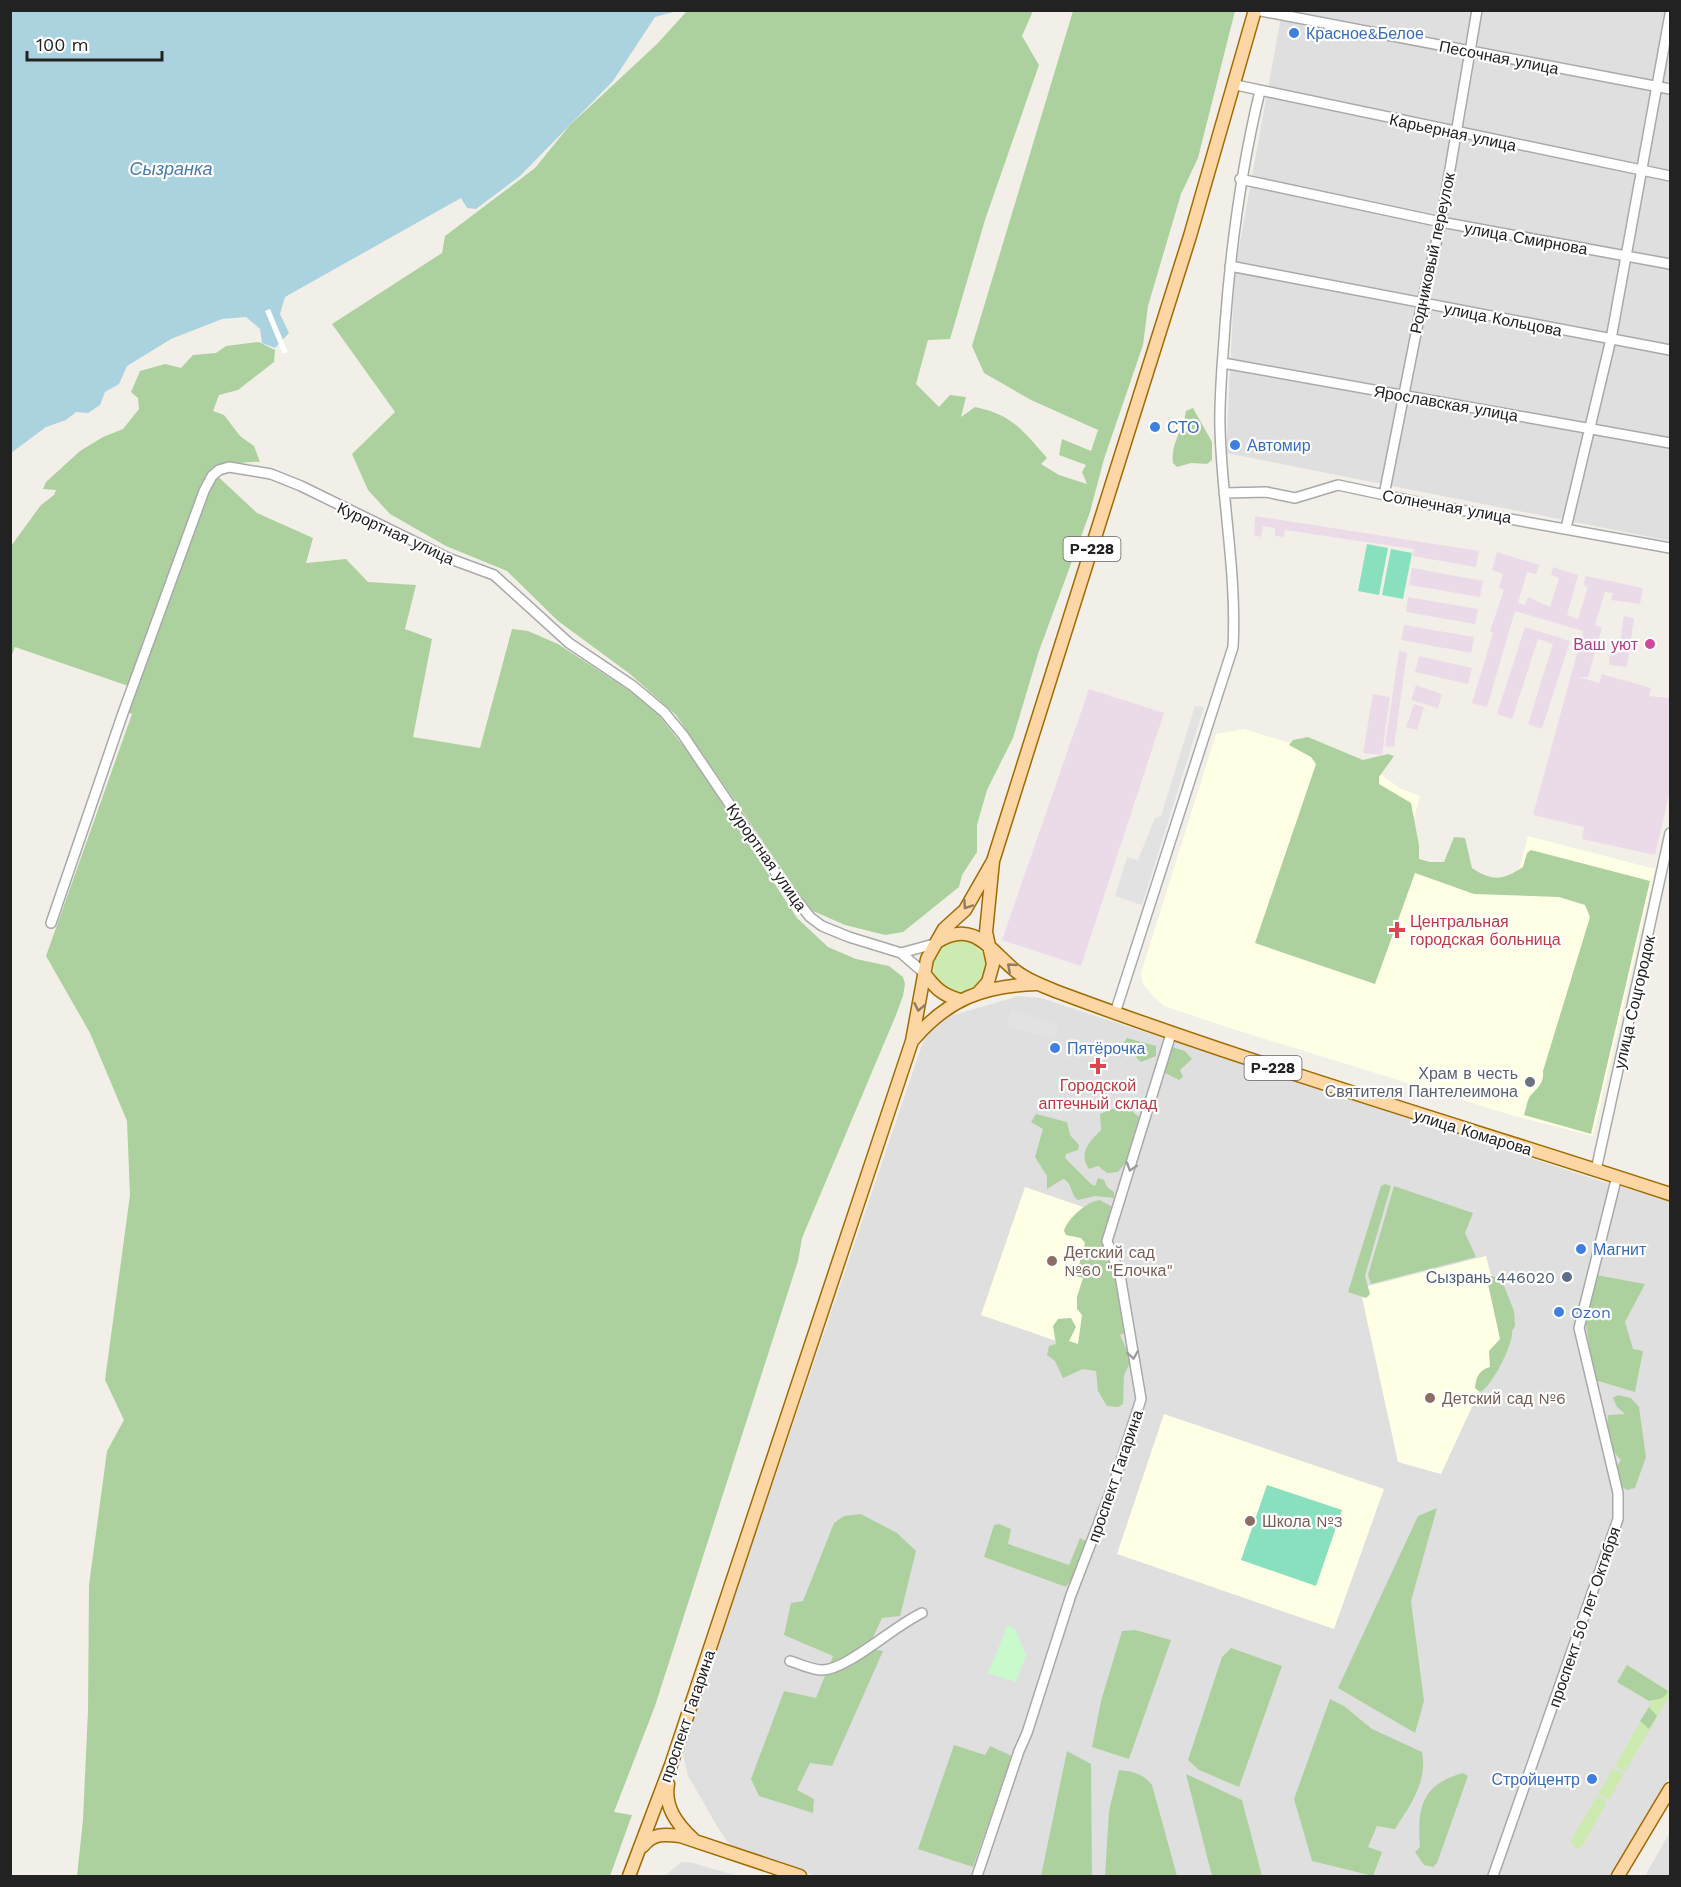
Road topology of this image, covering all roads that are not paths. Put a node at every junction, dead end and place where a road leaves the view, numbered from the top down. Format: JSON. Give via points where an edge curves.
{"nodes":[{"id":1,"x":1256,"y":10,"type":"edge"},
{"id":2,"x":1477,"y":10,"type":"edge"},
{"id":3,"x":1671,"y":14,"type":"edge"},
{"id":4,"x":1470,"y":52,"type":"junction"},
{"id":5,"x":1236,"y":85,"type":"junction"},
{"id":6,"x":1656,"y":87,"type":"junction"},
{"id":7,"x":1671,"y":90,"type":"edge"},
{"id":8,"x":1260,"y":91,"type":"junction"},
{"id":9,"x":1456,"y":133,"type":"junction"},
{"id":10,"x":1642,"y":171,"type":"junction"},
{"id":11,"x":1671,"y":176,"type":"edge"},
{"id":12,"x":1240,"y":179,"type":"junction"},
{"id":13,"x":1441,"y":222,"type":"junction"},
{"id":14,"x":1626,"y":256,"type":"junction"},
{"id":15,"x":1671,"y":264,"type":"edge"},
{"id":16,"x":1230,"y":266,"type":"junction"},
{"id":17,"x":1422,"y":303,"type":"junction"},
{"id":18,"x":1611,"y":339,"type":"junction"},
{"id":19,"x":1671,"y":350,"type":"edge"},
{"id":20,"x":1222,"y":363,"type":"junction"},
{"id":21,"x":1403,"y":396,"type":"junction"},
{"id":22,"x":1592,"y":428,"type":"junction"},
{"id":23,"x":1671,"y":443,"type":"edge"},
{"id":24,"x":1224,"y":493,"type":"junction"},
{"id":25,"x":1384,"y":495,"type":"junction"},
{"id":26,"x":1566,"y":528,"type":"junction"},
{"id":27,"x":1671,"y":548,"type":"edge"},
{"id":28,"x":1671,"y":833,"type":"edge"},
{"id":29,"x":993,"y":861,"type":"junction"},
{"id":30,"x":51,"y":923,"type":"dead end"},
{"id":31,"x":934,"y":944,"type":"junction"},
{"id":32,"x":989,"y":945,"type":"junction"},
{"id":33,"x":901,"y":953,"type":"junction"},
{"id":34,"x":924,"y":973,"type":"junction"},
{"id":35,"x":1038,"y":984,"type":"junction"},
{"id":36,"x":980,"y":992,"type":"junction"},
{"id":37,"x":960,"y":1000,"type":"junction"},
{"id":38,"x":1115,"y":1013,"type":"junction"},
{"id":39,"x":1171,"y":1034,"type":"junction"},
{"id":40,"x":912,"y":1041,"type":"junction"},
{"id":41,"x":1596,"y":1170,"type":"junction"},
{"id":42,"x":1617,"y":1176,"type":"junction"},
{"id":43,"x":1671,"y":1194,"type":"edge"},
{"id":44,"x":922,"y":1613,"type":"dead end"},
{"id":45,"x":790,"y":1661,"type":"dead end"},
{"id":46,"x":671,"y":1765,"type":"junction"},
{"id":47,"x":1671,"y":1789,"type":"edge"},
{"id":48,"x":694,"y":1840,"type":"junction"},
{"id":49,"x":639,"y":1852,"type":"junction"},
{"id":50,"x":630,"y":1876,"type":"edge"},
{"id":51,"x":800,"y":1876,"type":"edge"},
{"id":52,"x":977,"y":1876,"type":"edge"},
{"id":53,"x":1493,"y":1876,"type":"edge"},
{"id":54,"x":1618,"y":1876,"type":"edge"}],
"edges":[{"from":1,"to":4,"type":"street","name":"Песочная улица"},
{"from":1,"to":5,"type":"main road","number":"Р-228"},
{"from":2,"to":4,"type":"street","name":"Родниковый переулок"},
{"from":3,"to":6,"type":"street"},
{"from":4,"to":6,"type":"street","name":"Песочная улица"},
{"from":4,"to":9,"type":"street","name":"Родниковый переулок"},
{"from":5,"to":8,"type":"street","name":"Карьерная улица"},
{"from":5,"to":29,"type":"main road","number":"Р-228"},
{"from":6,"to":7,"type":"street","name":"Песочная улица"},
{"from":6,"to":10,"type":"street"},
{"from":8,"to":9,"type":"street","name":"Карьерная улица"},
{"from":8,"to":12,"type":"street"},
{"from":9,"to":10,"type":"street","name":"Карьерная улица"},
{"from":9,"to":13,"type":"street","name":"Родниковый переулок"},
{"from":10,"to":11,"type":"street","name":"Карьерная улица"},
{"from":10,"to":14,"type":"street"},
{"from":12,"to":13,"type":"street","name":"улица Смирнова"},
{"from":12,"to":16,"type":"street"},
{"from":13,"to":14,"type":"street","name":"улица Смирнова"},
{"from":13,"to":17,"type":"street","name":"Родниковый переулок"},
{"from":14,"to":15,"type":"street","name":"улица Смирнова"},
{"from":14,"to":18,"type":"street"},
{"from":16,"to":17,"type":"street","name":"улица Кольцова"},
{"from":16,"to":20,"type":"street"},
{"from":17,"to":18,"type":"street","name":"улица Кольцова"},
{"from":17,"to":21,"type":"street","name":"Родниковый переулок"},
{"from":18,"to":19,"type":"street","name":"улица Кольцова"},
{"from":18,"to":22,"type":"street"},
{"from":20,"to":21,"type":"street","name":"Ярославская улица"},
{"from":20,"to":24,"type":"street","via":[[1220,429]]},
{"from":21,"to":22,"type":"street","name":"Ярославская улица"},
{"from":21,"to":25,"type":"street","name":"Родниковый переулок"},
{"from":22,"to":23,"type":"street","name":"Ярославская улица"},
{"from":22,"to":26,"type":"street"},
{"from":24,"to":25,"type":"street","name":"Солнечная улица","via":[[1266,492],[1295,498],[1338,485]]},
{"from":24,"to":38,"type":"street","via":[[1233,647]]},
{"from":25,"to":26,"type":"street","name":"Солнечная улица"},
{"from":26,"to":27,"type":"street","name":"Солнечная улица"},
{"from":28,"to":41,"type":"street","name":"улица Соцгородок"},
{"from":29,"to":31,"type":"main road","number":"Р-228","one_way":true,"via":[[965,910]]},
{"from":29,"to":32,"type":"main road","number":"Р-228","via":[[986,911]]},
{"from":30,"to":33,"type":"street","name":"Курортная улица","via":[[204,491],[212,476],[229,467],[271,474],[301,486],[448,558],[494,575],[569,643],[664,712],[810,917],[849,937]]},
{"from":31,"to":32,"type":"main road","number":"Р-228","via":[[953,933],[962,933]]},
{"from":31,"to":33,"type":"street"},
{"from":31,"to":34,"type":"main road","number":"Р-228"},
{"from":35,"to":32,"type":"main road","number":"Р-228","one_way":true,"via":[[1008,965]]},
{"from":32,"to":36,"type":"main road","number":"Р-228","via":[[993,964],[988,982]]},
{"from":33,"to":34,"type":"street","name":"Курортная улица"},
{"from":34,"to":37,"type":"main road","via":[[936,989]]},
{"from":34,"to":40,"type":"main road","name":"проспект Гагарина","one_way":true},
{"from":35,"to":36,"type":"main road","number":"Р-228"},
{"from":35,"to":38,"type":"main road","name":"улица Комарова","number":"Р-228"},
{"from":36,"to":37,"type":"main road","number":"Р-228"},
{"from":37,"to":40,"type":"main road","name":"проспект Гагарина","via":[[931,1019]]},
{"from":38,"to":39,"type":"main road","name":"улица Комарова","number":"Р-228"},
{"from":39,"to":41,"type":"main road","name":"улица Комарова","number":"Р-228"},
{"from":39,"to":52,"type":"street","name":"проспект Гагарина","one_way":true,"via":[[1107,1241],[1120,1275],[1141,1399]]},
{"from":40,"to":46,"type":"main road","name":"проспект Гагарина"},
{"from":41,"to":42,"type":"main road","name":"улица Комарова","number":"Р-228"},
{"from":42,"to":43,"type":"main road","name":"улица Комарова","number":"Р-228"},
{"from":42,"to":53,"type":"street","name":"проспект 50 лет Октября","via":[[1579,1328],[1618,1492],[1618,1519]]},
{"from":44,"to":45,"type":"street","via":[[833,1669],[819,1670]]},
{"from":46,"to":48,"type":"main road","via":[[666,1793],[670,1808]]},
{"from":46,"to":49,"type":"main road","name":"проспект Гагарина"},
{"from":47,"to":54,"type":"main road"},
{"from":48,"to":49,"type":"main road","via":[[664,1834],[653,1837]]},
{"from":48,"to":51,"type":"main road"},
{"from":49,"to":50,"type":"main road","name":"проспект Гагарина"}]}
